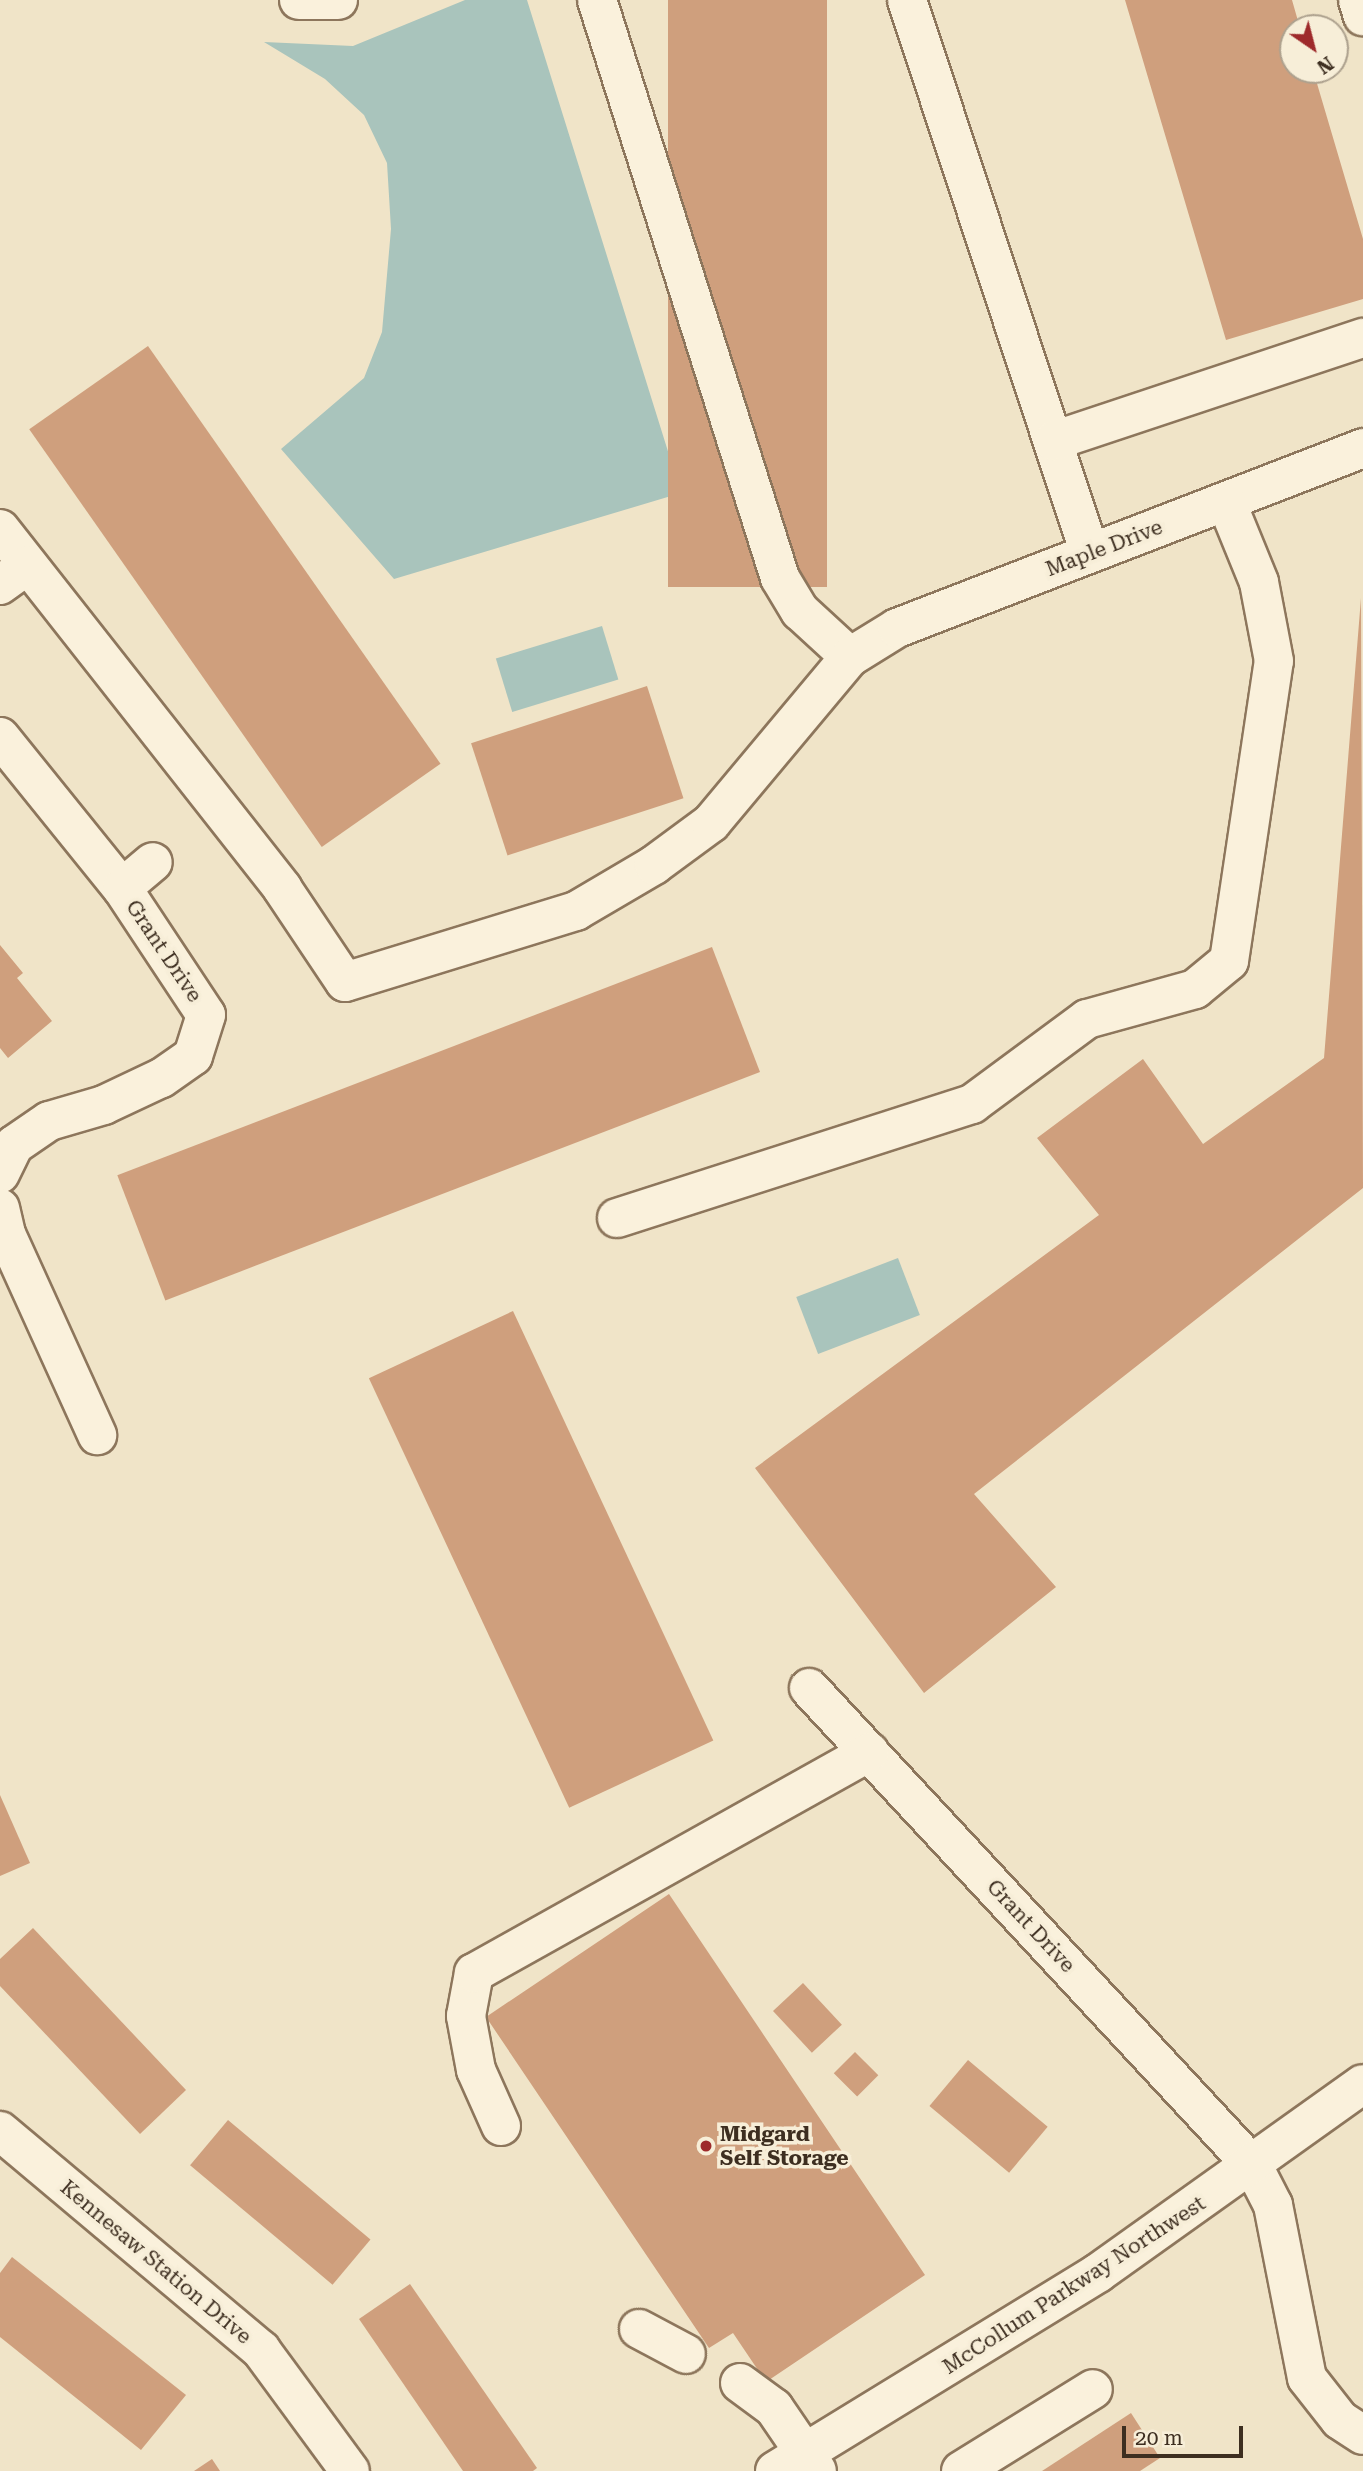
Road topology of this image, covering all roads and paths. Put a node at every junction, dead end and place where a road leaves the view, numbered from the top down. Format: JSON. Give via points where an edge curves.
{"nodes":[{"id":1,"x":299,"y":0,"type":"edge"},
{"id":2,"x":338,"y":0,"type":"edge"},
{"id":3,"x":597,"y":0,"type":"edge"},
{"id":4,"x":907,"y":0,"type":"edge"},
{"id":5,"x":1358,"y":0,"type":"edge"},
{"id":6,"x":1363,"y":16,"type":"edge"},
{"id":7,"x":1363,"y":338,"type":"edge"},
{"id":8,"x":1053,"y":441,"type":"junction"},
{"id":9,"x":1363,"y":448,"type":"edge"},
{"id":10,"x":1226,"y":501,"type":"junction"},
{"id":11,"x":0,"y":529,"type":"edge"},
{"id":12,"x":1090,"y":554,"type":"junction"},
{"id":13,"x":14,"y":575,"type":"edge"},
{"id":14,"x":850,"y":657,"type":"junction"},
{"id":15,"x":0,"y":737,"type":"edge"},
{"id":16,"x":153,"y":862,"type":"dead end"},
{"id":17,"x":122,"y":888,"type":"junction"},
{"id":18,"x":0,"y":1174,"type":"edge"},
{"id":19,"x":0,"y":1208,"type":"edge"},
{"id":20,"x":617,"y":1218,"type":"dead end"},
{"id":21,"x":97,"y":1435,"type":"dead end"},
{"id":22,"x":810,"y":1688,"type":"dead end"},
{"id":23,"x":869,"y":1752,"type":"junction"},
{"id":24,"x":1363,"y":2084,"type":"edge"},
{"id":25,"x":501,"y":2126,"type":"dead end"},
{"id":26,"x":0,"y":2131,"type":"edge"},
{"id":27,"x":1253,"y":2166,"type":"junction"},
{"id":28,"x":639,"y":2329,"type":"dead end"},
{"id":29,"x":686,"y":2354,"type":"dead end"},
{"id":30,"x":740,"y":2383,"type":"dead end"},
{"id":31,"x":1093,"y":2389,"type":"dead end"},
{"id":32,"x":1363,"y":2435,"type":"edge"},
{"id":33,"x":799,"y":2465,"type":"edge"},
{"id":34,"x":350,"y":2471,"type":"edge"},
{"id":35,"x":961,"y":2471,"type":"edge"}],
"edges":[{"from":1,"to":2,"type":"street"},
{"from":3,"to":14,"type":"street","via":[[780,578],[800,611]]},
{"from":4,"to":8,"type":"street"},
{"from":5,"to":6,"type":"street"},
{"from":7,"to":8,"type":"street"},
{"from":8,"to":12,"type":"street"},
{"from":9,"to":10,"type":"street","name":"Maple Drive"},
{"from":10,"to":12,"type":"street","name":"Maple Drive"},
{"from":10,"to":20,"type":"street","via":[[1259,582],[1274,661],[1229,961],[1195,989],[1087,1019],[972,1104]]},
{"from":11,"to":13,"type":"street"},
{"from":12,"to":14,"type":"street","name":"Maple Drive","via":[[897,628]]},
{"from":13,"to":14,"type":"street","name":"Maple Drive","via":[[282,888],[345,982],[576,911],[654,865],[711,823]]},
{"from":15,"to":17,"type":"street","name":"Grant Drive"},
{"from":16,"to":17,"type":"street"},
{"from":17,"to":18,"type":"street","name":"Grant Drive","via":[[206,1015],[193,1056],[162,1078],[104,1105],[49,1121],[14,1145]]},
{"from":19,"to":21,"type":"street","via":[[6,1234]]},
{"from":22,"to":23,"type":"street","name":"Grant Drive"},
{"from":23,"to":25,"type":"street","via":[[474,1973],[466,2016],[476,2070]]},
{"from":23,"to":27,"type":"street","name":"Grant Drive"},
{"from":24,"to":27,"type":"street","name":"McCollum Parkway Northwest"},
{"from":26,"to":34,"type":"street","name":"Kennesaw Station Drive","via":[[261,2350]]},
{"from":27,"to":32,"type":"street","name":"Grant Drive","via":[[1273,2205],[1307,2378],[1340,2420]]},
{"from":27,"to":33,"type":"street","name":"McCollum Parkway Northwest","via":[[1056,2300]]},
{"from":28,"to":29,"type":"street"},
{"from":30,"to":33,"type":"street","via":[[774,2408]]},
{"from":31,"to":35,"type":"street"}]}
